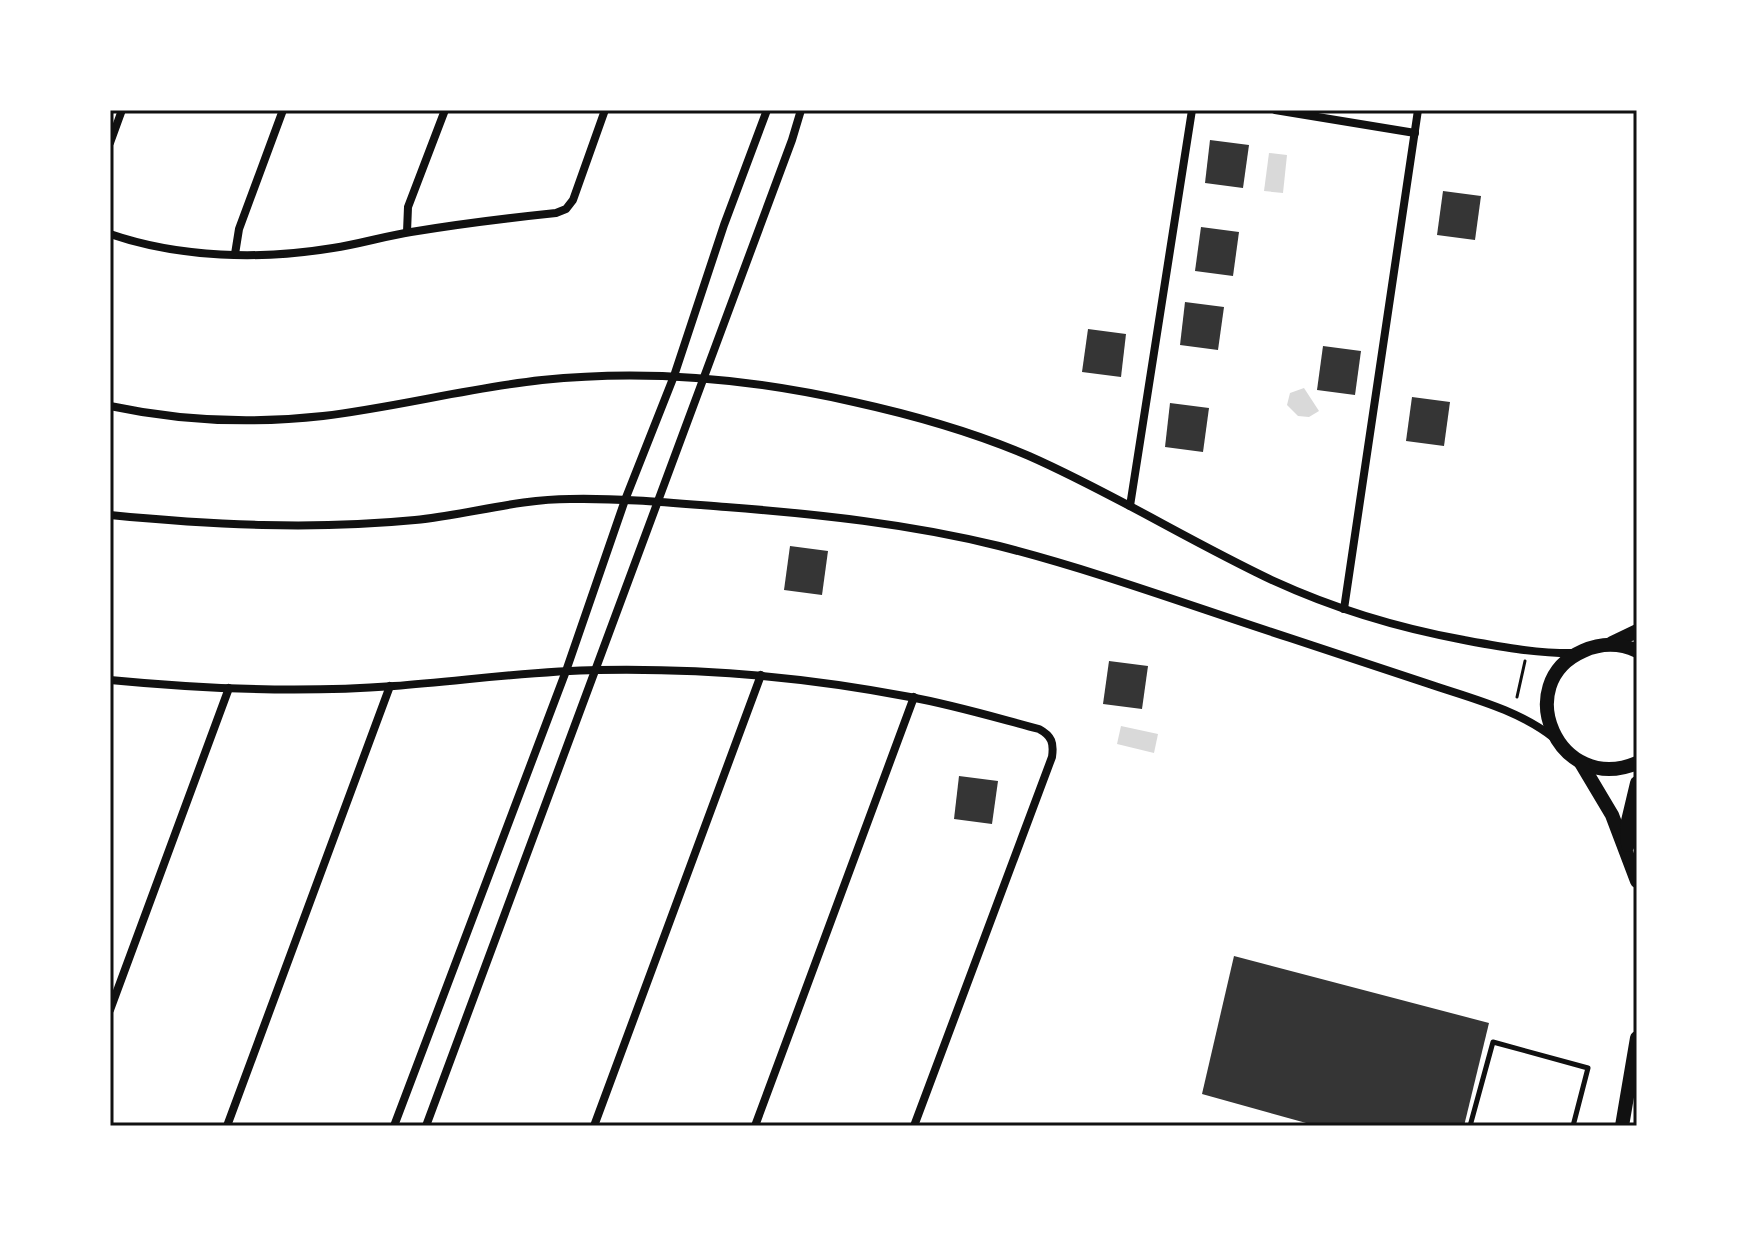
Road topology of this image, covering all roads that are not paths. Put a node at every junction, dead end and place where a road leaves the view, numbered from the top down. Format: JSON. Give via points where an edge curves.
{"nodes":[{"id":1,"x":122,"y":110,"type":"edge"},
{"id":2,"x":283,"y":110,"type":"edge"},
{"id":3,"x":445,"y":110,"type":"edge"},
{"id":4,"x":605,"y":110,"type":"edge"},
{"id":5,"x":767,"y":110,"type":"edge"},
{"id":6,"x":801,"y":110,"type":"edge"},
{"id":7,"x":1192,"y":110,"type":"edge"},
{"id":8,"x":1275,"y":110,"type":"edge"},
{"id":9,"x":1418,"y":110,"type":"edge"},
{"id":10,"x":1415,"y":133,"type":"junction"},
{"id":11,"x":110,"y":143,"type":"edge"},
{"id":12,"x":407,"y":232,"type":"junction"},
{"id":13,"x":110,"y":234,"type":"edge"},
{"id":14,"x":235,"y":254,"type":"junction"},
{"id":15,"x":674,"y":376,"type":"junction"},
{"id":16,"x":702,"y":379,"type":"junction"},
{"id":17,"x":110,"y":406,"type":"edge"},
{"id":18,"x":625,"y":500,"type":"junction"},
{"id":19,"x":658,"y":502,"type":"junction"},
{"id":20,"x":1130,"y":506,"type":"junction"},
{"id":21,"x":110,"y":515,"type":"edge"},
{"id":22,"x":1344,"y":609,"type":"junction"},
{"id":23,"x":1637,"y":631,"type":"edge"},
{"id":24,"x":1609,"y":644,"type":"junction"},
{"id":25,"x":1637,"y":651,"type":"edge"},
{"id":26,"x":1578,"y":653,"type":"junction"},
{"id":27,"x":597,"y":670,"type":"junction"},
{"id":28,"x":566,"y":671,"type":"junction"},
{"id":29,"x":761,"y":675,"type":"junction"},
{"id":30,"x":110,"y":680,"type":"edge"},
{"id":31,"x":390,"y":686,"type":"junction"},
{"id":32,"x":229,"y":688,"type":"junction"},
{"id":33,"x":914,"y":697,"type":"junction"},
{"id":34,"x":1558,"y":742,"type":"junction"},
{"id":35,"x":1580,"y":762,"type":"junction"},
{"id":36,"x":1637,"y":763,"type":"edge"},
{"id":37,"x":1637,"y":783,"type":"edge"},
{"id":38,"x":1630,"y":857,"type":"junction"},
{"id":39,"x":1637,"y":881,"type":"edge"},
{"id":40,"x":110,"y":1010,"type":"edge"},
{"id":41,"x":1637,"y":1038,"type":"edge"},
{"id":42,"x":227,"y":1126,"type":"edge"},
{"id":43,"x":394,"y":1126,"type":"edge"},
{"id":44,"x":426,"y":1126,"type":"edge"},
{"id":45,"x":594,"y":1126,"type":"edge"},
{"id":46,"x":755,"y":1126,"type":"edge"},
{"id":47,"x":914,"y":1126,"type":"edge"},
{"id":48,"x":1470,"y":1126,"type":"edge"},
{"id":49,"x":1573,"y":1126,"type":"edge"},
{"id":50,"x":1622,"y":1126,"type":"edge"}],
"edges":[{"from":1,"to":11,"type":"street"},
{"from":2,"to":14,"type":"street","via":[[239,229]]},
{"from":3,"to":12,"type":"street","via":[[408,207]]},
{"from":4,"to":12,"type":"street","via":[[566,209]]},
{"from":5,"to":15,"type":"street"},
{"from":6,"to":16,"type":"street"},
{"from":7,"to":20,"type":"street"},
{"from":8,"to":10,"type":"street"},
{"from":9,"to":10,"type":"street"},
{"from":10,"to":22,"type":"street"},
{"from":12,"to":14,"type":"street","via":[[324,250]]},
{"from":13,"to":14,"type":"street","via":[[160,247]]},
{"from":15,"to":16,"type":"street"},
{"from":15,"to":17,"type":"street","via":[[547,380],[275,419],[181,418]]},
{"from":15,"to":18,"type":"street"},
{"from":16,"to":19,"type":"street"},
{"from":16,"to":20,"type":"street","via":[[852,401],[918,418],[1028,456]]},
{"from":18,"to":19,"type":"street"},
{"from":18,"to":21,"type":"street","via":[[528,501],[418,519],[332,525],[237,525]]},
{"from":18,"to":28,"type":"street"},
{"from":19,"to":27,"type":"street"},
{"from":19,"to":34,"type":"street","via":[[846,519],[1000,546],[1497,706]]},
{"from":20,"to":22,"type":"street","via":[[1256,573]]},
{"from":22,"to":26,"type":"street","via":[[1488,645]]},
{"from":23,"to":24,"type":"main road"},
{"from":24,"to":25,"type":"main road"},
{"from":24,"to":26,"type":"main road"},
{"from":26,"to":34,"type":"main road","via":[[1563,666],[1549,693],[1549,724]]},
{"from":27,"to":28,"type":"street"},
{"from":27,"to":29,"type":"street"},
{"from":27,"to":44,"type":"street"},
{"from":28,"to":31,"type":"street"},
{"from":28,"to":43,"type":"street"},
{"from":29,"to":33,"type":"street"},
{"from":29,"to":45,"type":"street"},
{"from":30,"to":32,"type":"street"},
{"from":31,"to":32,"type":"street"},
{"from":31,"to":42,"type":"street"},
{"from":32,"to":40,"type":"street"},
{"from":33,"to":46,"type":"street"},
{"from":33,"to":47,"type":"street","via":[[1039,729],[1054,745]]},
{"from":34,"to":35,"type":"main road"},
{"from":35,"to":36,"type":"main road","via":[[1608,769]]},
{"from":35,"to":38,"type":"main road"},
{"from":37,"to":38,"type":"main road","via":[[1627,825]]},
{"from":38,"to":39,"type":"main road"},
{"from":41,"to":50,"type":"main road"},
{"from":48,"to":49,"type":"lane","via":[[1493,1042],[1588,1068]]}]}
